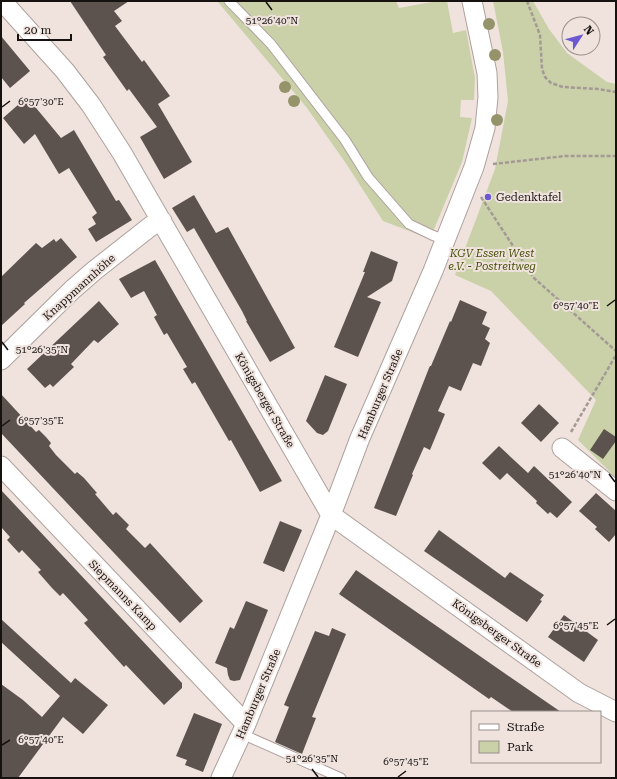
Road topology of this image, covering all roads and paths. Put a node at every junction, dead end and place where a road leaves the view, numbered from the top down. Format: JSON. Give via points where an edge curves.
{"nodes":[{"id":1,"x":2,"y":1,"type":"edge"},
{"id":2,"x":229,"y":1,"type":"edge"},
{"id":3,"x":472,"y":1,"type":"edge"},
{"id":4,"x":527,"y":1,"type":"edge"},
{"id":5,"x":616,"y":92,"type":"edge"},
{"id":6,"x":616,"y":156,"type":"edge"},
{"id":7,"x":472,"y":173,"type":"junction"},
{"id":8,"x":162,"y":221,"type":"junction"},
{"id":9,"x":445,"y":240,"type":"junction"},
{"id":10,"x":616,"y":351,"type":"edge"},
{"id":11,"x":616,"y":355,"type":"edge"},
{"id":12,"x":1,"y":360,"type":"edge"},
{"id":13,"x":562,"y":448,"type":"joint"},
{"id":14,"x":1,"y":466,"type":"edge"},
{"id":15,"x":616,"y":491,"type":"edge"},
{"id":16,"x":331,"y":514,"type":"junction"},
{"id":17,"x":616,"y":712,"type":"edge"},
{"id":18,"x":244,"y":729,"type":"junction"},
{"id":19,"x":221,"y":778,"type":"edge"},
{"id":20,"x":341,"y":778,"type":"edge"}],
"edges":[{"from":1,"to":8,"type":"street","name":"Königsberger Straße","via":[[65,71],[90,105]]},
{"from":2,"to":9,"type":"lane","via":[[271,44],[345,140],[368,177],[409,224]]},
{"from":3,"to":7,"type":"street","name":"Hamburger Straße","via":[[487,73],[488,91],[485,128]]},
{"from":4,"to":5,"type":"path","via":[[540,35],[542,69],[545,77],[551,83],[563,87]]},
{"from":6,"to":7,"type":"path","via":[[565,156],[504,162]]},
{"from":7,"to":9,"type":"street","name":"Hamburger Straße"},
{"from":7,"to":10,"type":"path","via":[[534,278]]},
{"from":8,"to":12,"type":"street","name":"Knappmannhöhe","via":[[95,270]]},
{"from":8,"to":16,"type":"street","name":"Königsberger Straße"},
{"from":9,"to":16,"type":"street","name":"Hamburger Straße","via":[[360,438]]},
{"from":11,"to":13,"type":"path"},
{"from":13,"to":15,"type":"street"},
{"from":14,"to":18,"type":"street","name":"Siepmanns Kamp"},
{"from":16,"to":17,"type":"street","name":"Königsberger Straße","via":[[579,693]]},
{"from":16,"to":18,"type":"street","name":"Hamburger Straße"},
{"from":18,"to":19,"type":"street","name":"Hamburger Straße"},
{"from":18,"to":20,"type":"lane"}]}
